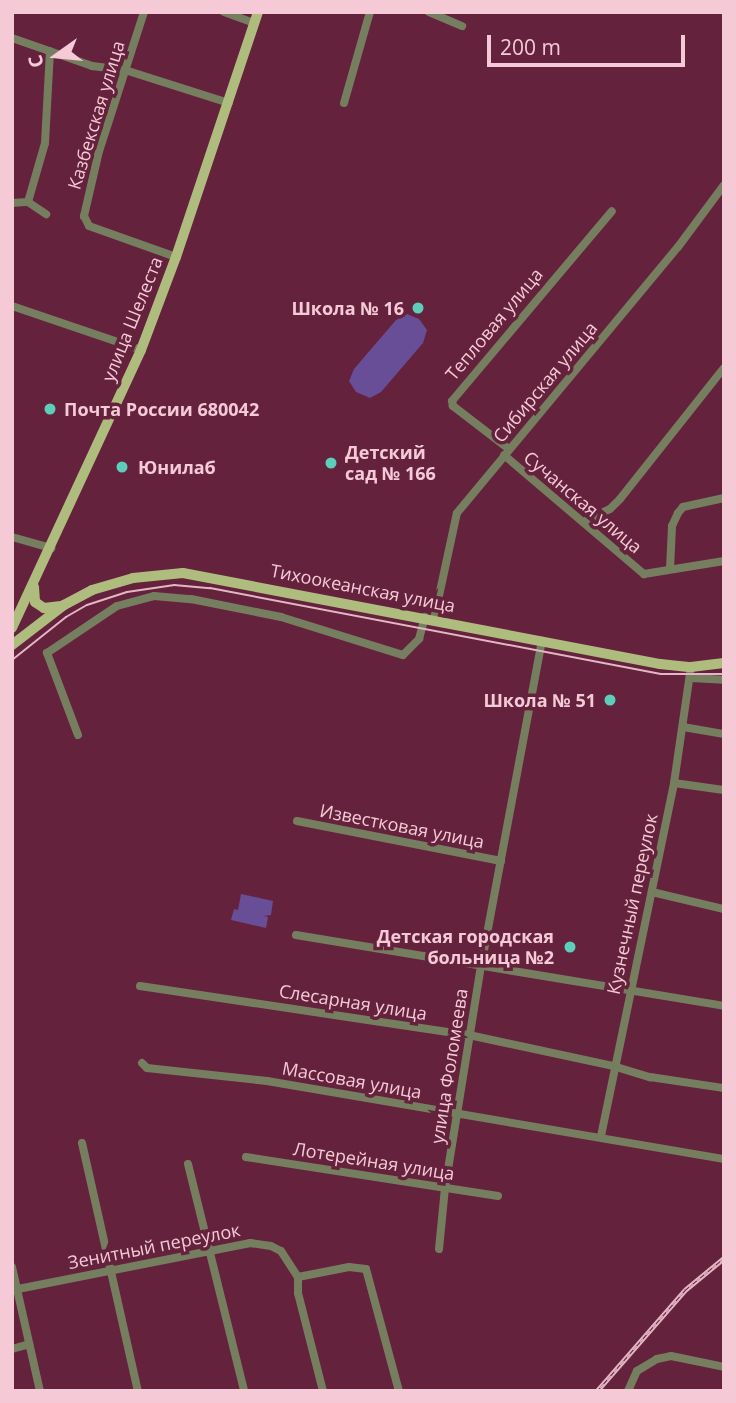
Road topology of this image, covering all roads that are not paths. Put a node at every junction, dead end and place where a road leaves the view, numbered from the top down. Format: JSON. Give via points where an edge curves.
{"nodes":[{"id":1,"x":144,"y":12,"type":"edge"},
{"id":2,"x":224,"y":12,"type":"edge"},
{"id":3,"x":370,"y":12,"type":"edge"},
{"id":4,"x":429,"y":12,"type":"edge"},
{"id":5,"x":257,"y":18,"type":"edge"},
{"id":6,"x":462,"y":26,"type":"dead end"},
{"id":7,"x":12,"y":38,"type":"edge"},
{"id":8,"x":50,"y":51,"type":"junction"},
{"id":9,"x":125,"y":70,"type":"junction"},
{"id":10,"x":229,"y":103,"type":"junction"},
{"id":11,"x":344,"y":103,"type":"dead end"},
{"id":12,"x":724,"y":185,"type":"edge"},
{"id":13,"x":29,"y":202,"type":"junction"},
{"id":14,"x":12,"y":203,"type":"edge"},
{"id":15,"x":612,"y":211,"type":"dead end"},
{"id":16,"x":46,"y":214,"type":"dead end"},
{"id":17,"x":176,"y":257,"type":"junction"},
{"id":18,"x":12,"y":306,"type":"edge"},
{"id":19,"x":141,"y":350,"type":"junction"},
{"id":20,"x":724,"y":368,"type":"edge"},
{"id":21,"x":506,"y":452,"type":"junction"},
{"id":22,"x":724,"y":498,"type":"edge"},
{"id":23,"x":583,"y":523,"type":"junction"},
{"id":24,"x":12,"y":537,"type":"edge"},
{"id":25,"x":51,"y":548,"type":"junction"},
{"id":26,"x":724,"y":561,"type":"edge"},
{"id":27,"x":670,"y":569,"type":"junction"},
{"id":28,"x":34,"y":584,"type":"junction"},
{"id":29,"x":64,"y":605,"type":"junction"},
{"id":30,"x":429,"y":618,"type":"junction"},
{"id":31,"x":12,"y":628,"type":"edge"},
{"id":32,"x":542,"y":641,"type":"junction"},
{"id":33,"x":12,"y":645,"type":"edge"},
{"id":34,"x":724,"y":663,"type":"edge"},
{"id":35,"x":691,"y":672,"type":"junction"},
{"id":36,"x":724,"y":680,"type":"edge"},
{"id":37,"x":683,"y":727,"type":"junction"},
{"id":38,"x":724,"y":734,"type":"edge"},
{"id":39,"x":78,"y":735,"type":"dead end"},
{"id":40,"x":674,"y":783,"type":"junction"},
{"id":41,"x":724,"y":790,"type":"edge"},
{"id":42,"x":297,"y":821,"type":"dead end"},
{"id":43,"x":501,"y":861,"type":"junction"},
{"id":44,"x":652,"y":892,"type":"junction"},
{"id":45,"x":724,"y":909,"type":"edge"},
{"id":46,"x":296,"y":936,"type":"dead end"},
{"id":47,"x":481,"y":965,"type":"junction"},
{"id":48,"x":140,"y":986,"type":"dead end"},
{"id":49,"x":629,"y":991,"type":"junction"},
{"id":50,"x":724,"y":1006,"type":"edge"},
{"id":51,"x":469,"y":1035,"type":"junction"},
{"id":52,"x":142,"y":1063,"type":"dead end"},
{"id":53,"x":613,"y":1066,"type":"junction"},
{"id":54,"x":724,"y":1088,"type":"edge"},
{"id":55,"x":457,"y":1114,"type":"junction"},
{"id":56,"x":601,"y":1136,"type":"junction"},
{"id":57,"x":82,"y":1143,"type":"dead end"},
{"id":58,"x":246,"y":1157,"type":"dead end"},
{"id":59,"x":724,"y":1159,"type":"edge"},
{"id":60,"x":188,"y":1164,"type":"dead end"},
{"id":61,"x":445,"y":1188,"type":"junction"},
{"id":62,"x":498,"y":1196,"type":"dead end"},
{"id":63,"x":439,"y":1249,"type":"dead end"},
{"id":64,"x":210,"y":1252,"type":"junction"},
{"id":65,"x":12,"y":1267,"type":"edge"},
{"id":66,"x":111,"y":1270,"type":"junction"},
{"id":67,"x":298,"y":1277,"type":"junction"},
{"id":68,"x":18,"y":1289,"type":"junction"},
{"id":69,"x":29,"y":1344,"type":"junction"},
{"id":70,"x":12,"y":1349,"type":"edge"},
{"id":71,"x":724,"y":1367,"type":"edge"},
{"id":72,"x":40,"y":1391,"type":"edge"},
{"id":73,"x":138,"y":1391,"type":"edge"},
{"id":74,"x":244,"y":1391,"type":"edge"},
{"id":75,"x":323,"y":1391,"type":"edge"},
{"id":76,"x":399,"y":1391,"type":"edge"},
{"id":77,"x":628,"y":1391,"type":"edge"}],
"edges":[{"from":1,"to":9,"type":"street","name":"Казбекская улица"},
{"from":2,"to":5,"type":"street"},
{"from":3,"to":11,"type":"street"},
{"from":4,"to":6,"type":"street"},
{"from":5,"to":10,"type":"main road","name":"улица Шелеста"},
{"from":7,"to":8,"type":"street"},
{"from":8,"to":9,"type":"street","via":[[92,66]]},
{"from":8,"to":13,"type":"street","via":[[45,143]]},
{"from":9,"to":10,"type":"street"},
{"from":9,"to":17,"type":"street","name":"Казбекская улица","via":[[84,216],[89,226]]},
{"from":10,"to":17,"type":"main road","name":"улица Шелеста"},
{"from":12,"to":21,"type":"street","name":"Сибирская улица","via":[[678,247]]},
{"from":13,"to":14,"type":"street"},
{"from":13,"to":16,"type":"street"},
{"from":15,"to":21,"type":"street","name":"Тепловая улица","via":[[452,401]]},
{"from":17,"to":19,"type":"main road","name":"улица Шелеста"},
{"from":18,"to":19,"type":"street"},
{"from":19,"to":25,"type":"main road","name":"улица Шелеста"},
{"from":20,"to":23,"type":"street","via":[[620,499]]},
{"from":21,"to":23,"type":"street","name":"Сучанская улица"},
{"from":21,"to":30,"type":"street","name":"Сибирская улица","via":[[457,513]]},
{"from":22,"to":27,"type":"street","via":[[684,507],[678,513],[672,526]]},
{"from":23,"to":27,"type":"street","name":"Сучанская улица","via":[[644,574]]},
{"from":24,"to":25,"type":"street"},
{"from":25,"to":28,"type":"main road","name":"улица Шелеста"},
{"from":26,"to":27,"type":"street","name":"Сучанская улица"},
{"from":28,"to":29,"type":"main road","via":[[35,602],[53,609]]},
{"from":28,"to":31,"type":"main road","name":"улица Шелеста"},
{"from":29,"to":30,"type":"main road","name":"Тихоокеанская улица","via":[[123,581],[183,573]]},
{"from":29,"to":33,"type":"main road","name":"Тихоокеанская улица"},
{"from":30,"to":32,"type":"main road","name":"Тихоокеанская улица"},
{"from":30,"to":39,"type":"street","name":"Сибирская улица","via":[[419,639],[403,655],[281,617],[191,598],[154,596],[117,606],[47,653]]},
{"from":32,"to":35,"type":"main road","name":"Тихоокеанская улица"},
{"from":32,"to":43,"type":"street","name":"улица Фоломеева"},
{"from":34,"to":35,"type":"main road","name":"Тихоокеанская улица"},
{"from":35,"to":36,"type":"street"},
{"from":35,"to":37,"type":"street","name":"Кузнечный переулок"},
{"from":37,"to":38,"type":"street"},
{"from":37,"to":40,"type":"street","name":"Кузнечный переулок"},
{"from":40,"to":41,"type":"street"},
{"from":40,"to":44,"type":"street","name":"Кузнечный переулок"},
{"from":42,"to":43,"type":"street","name":"Известковая улица"},
{"from":43,"to":47,"type":"street","name":"улица Фоломеева"},
{"from":44,"to":45,"type":"street"},
{"from":44,"to":49,"type":"street","name":"Кузнечный переулок"},
{"from":46,"to":47,"type":"street"},
{"from":47,"to":49,"type":"street"},
{"from":47,"to":51,"type":"street","name":"улица Фоломеева"},
{"from":48,"to":51,"type":"street","name":"Слесарная улица"},
{"from":49,"to":50,"type":"street"},
{"from":49,"to":53,"type":"street","name":"Кузнечный переулок"},
{"from":51,"to":53,"type":"street","name":"Слесарная улица"},
{"from":51,"to":55,"type":"street","name":"улица Фоломеева"},
{"from":52,"to":55,"type":"street","name":"Массовая улица","via":[[147,1068],[267,1081]]},
{"from":53,"to":54,"type":"street","name":"Слесарная улица","via":[[650,1077]]},
{"from":53,"to":56,"type":"street","name":"Кузнечный переулок"},
{"from":55,"to":56,"type":"street","name":"Массовая улица"},
{"from":55,"to":61,"type":"street","name":"улица Фоломеева"},
{"from":56,"to":59,"type":"street","name":"Массовая улица"},
{"from":57,"to":66,"type":"street"},
{"from":58,"to":61,"type":"street","name":"Лотерейная улица"},
{"from":60,"to":64,"type":"street"},
{"from":61,"to":62,"type":"street","name":"Лотерейная улица"},
{"from":61,"to":63,"type":"street","name":"улица Фоломеева"},
{"from":64,"to":66,"type":"street","name":"Зенитный переулок"},
{"from":64,"to":67,"type":"street","name":"Зенитный переулок","via":[[261,1243],[281,1251]]},
{"from":64,"to":74,"type":"street"},
{"from":65,"to":68,"type":"street"},
{"from":66,"to":68,"type":"street","name":"Зенитный переулок"},
{"from":66,"to":73,"type":"street"},
{"from":67,"to":75,"type":"street"},
{"from":67,"to":76,"type":"street","via":[[349,1267],[366,1269]]},
{"from":68,"to":69,"type":"street"},
{"from":69,"to":70,"type":"street"},
{"from":69,"to":72,"type":"street"},
{"from":71,"to":77,"type":"street","via":[[671,1356],[637,1371]]}]}
